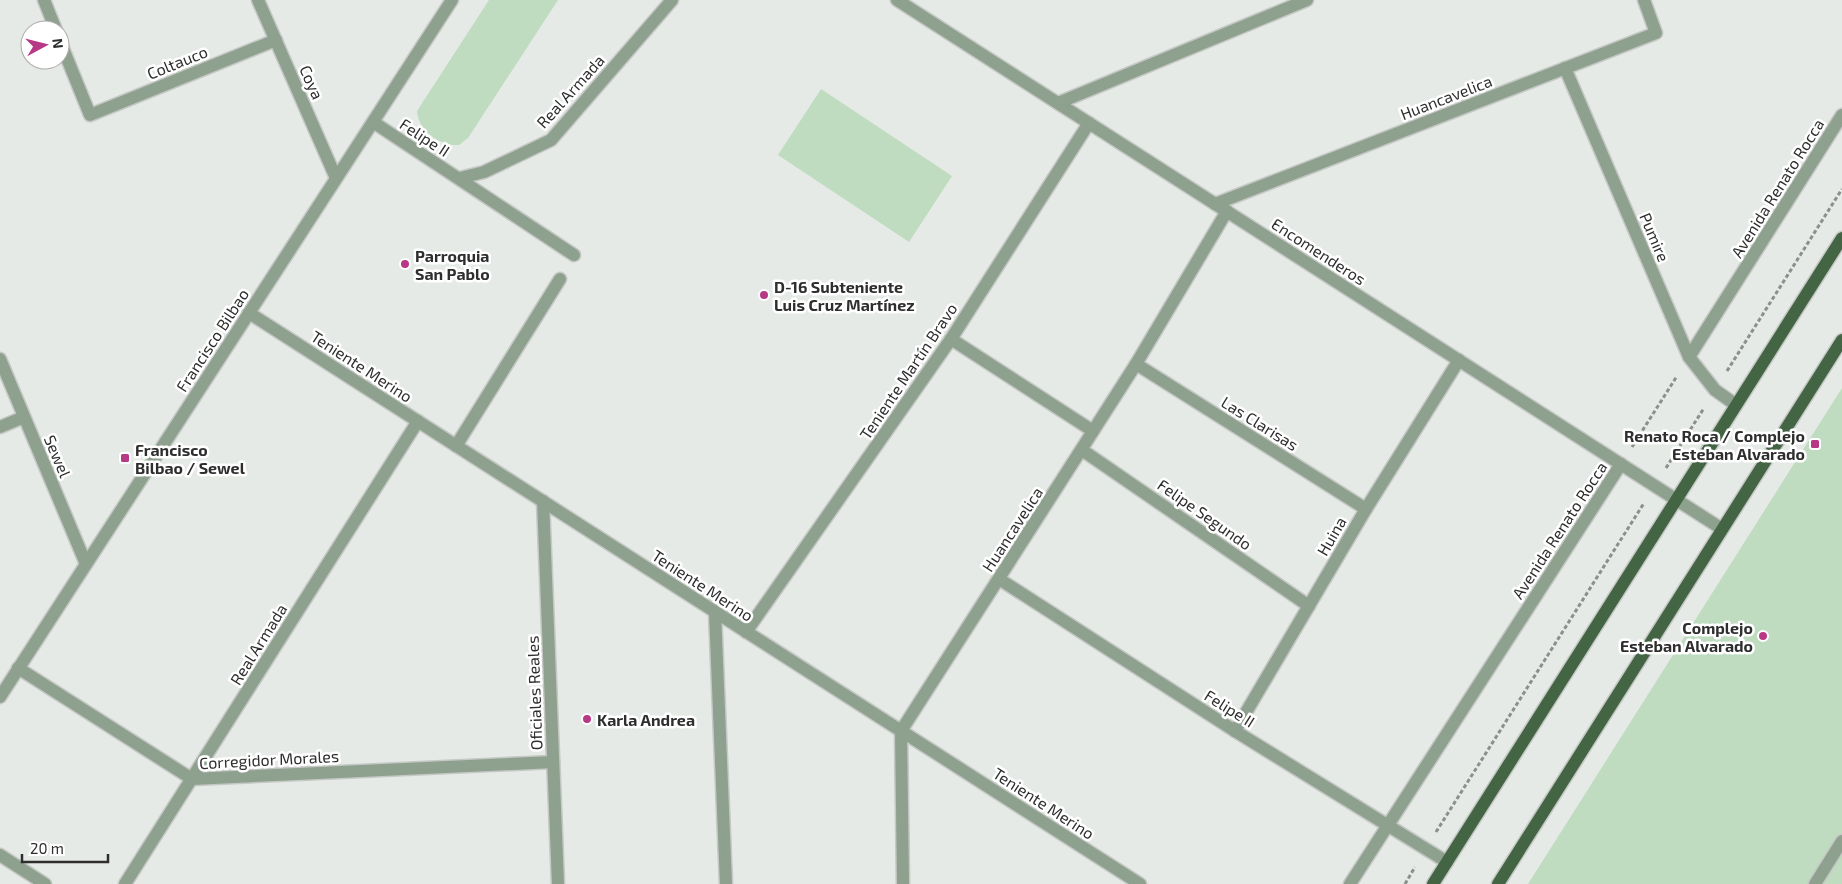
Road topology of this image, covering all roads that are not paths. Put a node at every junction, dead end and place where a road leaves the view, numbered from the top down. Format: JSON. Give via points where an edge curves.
{"nodes":[{"id":1,"x":44,"y":0,"type":"edge"},
{"id":2,"x":258,"y":0,"type":"edge"},
{"id":3,"x":452,"y":0,"type":"edge"},
{"id":4,"x":672,"y":0,"type":"edge"},
{"id":5,"x":897,"y":0,"type":"edge"},
{"id":6,"x":1306,"y":0,"type":"edge"},
{"id":7,"x":1644,"y":0,"type":"edge"},
{"id":8,"x":52,"y":20,"type":"edge"},
{"id":9,"x":276,"y":40,"type":"junction"},
{"id":10,"x":70,"y":66,"type":"edge"},
{"id":11,"x":1565,"y":68,"type":"junction"},
{"id":12,"x":1058,"y":103,"type":"junction"},
{"id":13,"x":1842,"y":116,"type":"edge"},
{"id":14,"x":373,"y":122,"type":"junction"},
{"id":15,"x":1089,"y":123,"type":"junction"},
{"id":16,"x":336,"y":178,"type":"junction"},
{"id":17,"x":460,"y":178,"type":"junction"},
{"id":18,"x":1215,"y":204,"type":"junction"},
{"id":19,"x":1227,"y":212,"type":"junction"},
{"id":20,"x":1842,"y":238,"type":"edge"},
{"id":21,"x":574,"y":255,"type":"dead end"},
{"id":22,"x":560,"y":279,"type":"dead end"},
{"id":23,"x":249,"y":313,"type":"junction"},
{"id":24,"x":951,"y":339,"type":"junction"},
{"id":25,"x":1842,"y":340,"type":"edge"},
{"id":26,"x":1689,"y":356,"type":"junction"},
{"id":27,"x":0,"y":359,"type":"edge"},
{"id":28,"x":1459,"y":360,"type":"junction"},
{"id":29,"x":1136,"y":364,"type":"junction"},
{"id":30,"x":1736,"y":406,"type":"junction"},
{"id":31,"x":24,"y":417,"type":"junction"},
{"id":32,"x":418,"y":421,"type":"junction"},
{"id":33,"x":0,"y":427,"type":"edge"},
{"id":34,"x":1093,"y":431,"type":"junction"},
{"id":35,"x":456,"y":446,"type":"junction"},
{"id":36,"x":1082,"y":450,"type":"junction"},
{"id":37,"x":1621,"y":464,"type":"junction"},
{"id":38,"x":1676,"y":500,"type":"junction"},
{"id":39,"x":543,"y":502,"type":"junction"},
{"id":40,"x":1366,"y":509,"type":"junction"},
{"id":41,"x":1722,"y":529,"type":"junction"},
{"id":42,"x":86,"y":564,"type":"junction"},
{"id":43,"x":999,"y":579,"type":"junction"},
{"id":44,"x":1309,"y":606,"type":"junction"},
{"id":45,"x":715,"y":612,"type":"junction"},
{"id":46,"x":746,"y":632,"type":"junction"},
{"id":47,"x":18,"y":668,"type":"junction"},
{"id":48,"x":0,"y":697,"type":"edge"},
{"id":49,"x":901,"y":731,"type":"junction"},
{"id":50,"x":1235,"y":731,"type":"junction"},
{"id":51,"x":553,"y":762,"type":"junction"},
{"id":52,"x":192,"y":779,"type":"junction"},
{"id":53,"x":1388,"y":824,"type":"junction"},
{"id":54,"x":1842,"y":841,"type":"edge"},
{"id":55,"x":0,"y":855,"type":"edge"},
{"id":56,"x":1447,"y":862,"type":"junction"},
{"id":57,"x":45,"y":884,"type":"edge"},
{"id":58,"x":125,"y":884,"type":"edge"},
{"id":59,"x":558,"y":884,"type":"edge"},
{"id":60,"x":726,"y":884,"type":"edge"},
{"id":61,"x":903,"y":884,"type":"edge"},
{"id":62,"x":1140,"y":884,"type":"edge"},
{"id":63,"x":1350,"y":884,"type":"edge"},
{"id":64,"x":1433,"y":884,"type":"edge"},
{"id":65,"x":1498,"y":884,"type":"edge"},
{"id":66,"x":1815,"y":884,"type":"edge"}],
"edges":[{"from":1,"to":8,"type":"street"},
{"from":2,"to":9,"type":"street","name":"Coya"},
{"from":3,"to":14,"type":"street","name":"Francisco Bilbao"},
{"from":4,"to":17,"type":"street","name":"Real Armada","via":[[551,140],[490,170]]},
{"from":5,"to":12,"type":"street","name":"Encomenderos"},
{"from":6,"to":12,"type":"street"},
{"from":7,"to":11,"type":"street","name":"Huancavelica","via":[[1656,33]]},
{"from":9,"to":10,"type":"street","name":"Coltauco","via":[[90,115]]},
{"from":9,"to":16,"type":"street","name":"Coya"},
{"from":11,"to":18,"type":"street","name":"Huancavelica"},
{"from":11,"to":26,"type":"street","name":"Pumire"},
{"from":12,"to":15,"type":"street","name":"Encomenderos"},
{"from":13,"to":26,"type":"street","name":"Avenida Renato Rocca"},
{"from":14,"to":16,"type":"street","name":"Francisco Bilbao"},
{"from":14,"to":17,"type":"street","name":"Felipe II"},
{"from":15,"to":18,"type":"street","name":"Encomenderos"},
{"from":15,"to":24,"type":"street","name":"Teniente Martín Bravo"},
{"from":16,"to":23,"type":"street","name":"Francisco Bilbao"},
{"from":17,"to":21,"type":"street"},
{"from":18,"to":19,"type":"street","name":"Encomenderos"},
{"from":19,"to":28,"type":"street","name":"Encomenderos"},
{"from":19,"to":29,"type":"street","name":"Huancavelica"},
{"from":20,"to":30,"type":"main road"},
{"from":22,"to":35,"type":"street"},
{"from":23,"to":32,"type":"street","name":"Teniente Merino"},
{"from":23,"to":42,"type":"street","name":"Francisco Bilbao"},
{"from":24,"to":34,"type":"street"},
{"from":24,"to":46,"type":"street","name":"Teniente Martín Bravo"},
{"from":25,"to":41,"type":"main road"},
{"from":26,"to":30,"type":"street","name":"Pumire","via":[[1715,390]]},
{"from":27,"to":31,"type":"street","name":"Sewel"},
{"from":28,"to":37,"type":"street","name":"Encomenderos"},
{"from":28,"to":40,"type":"street","name":"Huina"},
{"from":29,"to":34,"type":"street","name":"Huancavelica"},
{"from":29,"to":40,"type":"street","name":"Las Clarisas"},
{"from":30,"to":38,"type":"main road"},
{"from":31,"to":33,"type":"street"},
{"from":31,"to":42,"type":"street","name":"Sewel"},
{"from":32,"to":35,"type":"street","name":"Teniente Merino"},
{"from":32,"to":52,"type":"street","name":"Real Armada"},
{"from":34,"to":36,"type":"street","name":"Huancavelica"},
{"from":35,"to":39,"type":"street","name":"Teniente Merino"},
{"from":36,"to":43,"type":"street","name":"Huancavelica"},
{"from":36,"to":44,"type":"street","name":"Felipe Segundo"},
{"from":37,"to":38,"type":"street","name":"Encomenderos"},
{"from":37,"to":53,"type":"street","name":"Avenida Renato Rocca"},
{"from":38,"to":41,"type":"street","name":"Encomenderos"},
{"from":38,"to":56,"type":"main road"},
{"from":39,"to":45,"type":"street","name":"Teniente Merino"},
{"from":39,"to":51,"type":"street","name":"Oficiales Reales"},
{"from":40,"to":44,"type":"street","name":"Huina"},
{"from":41,"to":65,"type":"main road"},
{"from":42,"to":47,"type":"street","name":"Francisco Bilbao"},
{"from":43,"to":49,"type":"street","name":"Huancavelica"},
{"from":43,"to":50,"type":"street","name":"Felipe II"},
{"from":44,"to":50,"type":"street","name":"Huina"},
{"from":45,"to":46,"type":"street","name":"Teniente Merino"},
{"from":45,"to":60,"type":"street"},
{"from":46,"to":49,"type":"street","name":"Teniente Merino"},
{"from":47,"to":48,"type":"street","name":"Francisco Bilbao"},
{"from":47,"to":52,"type":"street","name":"Corregidor Morales"},
{"from":49,"to":61,"type":"street"},
{"from":49,"to":62,"type":"street","name":"Teniente Merino"},
{"from":50,"to":53,"type":"street","name":"Felipe II"},
{"from":51,"to":52,"type":"street","name":"Corregidor Morales"},
{"from":51,"to":59,"type":"street","name":"Oficiales Reales"},
{"from":52,"to":58,"type":"street","name":"Real Armada"},
{"from":53,"to":56,"type":"street","name":"Felipe II"},
{"from":53,"to":63,"type":"street","name":"Avenida Renato Rocca"},
{"from":54,"to":66,"type":"street"},
{"from":55,"to":57,"type":"street"},
{"from":56,"to":64,"type":"main road"}]}
